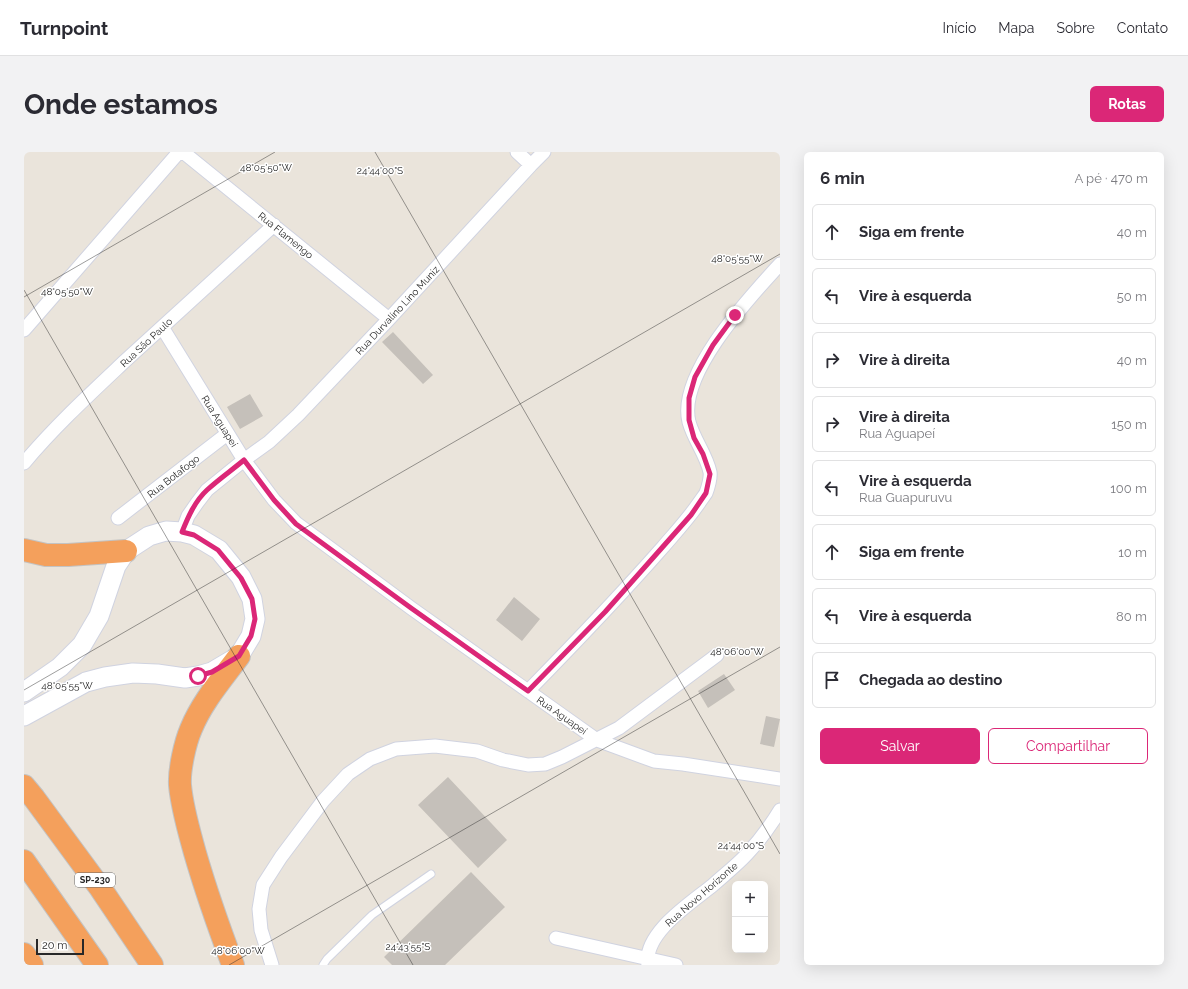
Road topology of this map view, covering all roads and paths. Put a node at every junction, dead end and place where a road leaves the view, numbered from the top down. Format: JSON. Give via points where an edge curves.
{"nodes":[{"id":1,"x":179,"y":152,"type":"edge"},
{"id":2,"x":183,"y":152,"type":"edge"},
{"id":3,"x":517,"y":152,"type":"edge"},
{"id":4,"x":544,"y":152,"type":"edge"},
{"id":5,"x":530,"y":165,"type":"junction"},
{"id":6,"x":274,"y":225,"type":"junction"},
{"id":7,"x":780,"y":264,"type":"edge"},
{"id":8,"x":389,"y":319,"type":"junction"},
{"id":9,"x":162,"y":327,"type":"junction"},
{"id":10,"x":24,"y":330,"type":"edge"},
{"id":11,"x":227,"y":434,"type":"junction"},
{"id":12,"x":244,"y":460,"type":"junction"},
{"id":13,"x":24,"y":463,"type":"edge"},
{"id":14,"x":118,"y":518,"type":"dead end"},
{"id":15,"x":182,"y":532,"type":"junction"},
{"id":16,"x":24,"y":550,"type":"edge"},
{"id":17,"x":126,"y":551,"type":"junction"},
{"id":18,"x":717,"y":654,"type":"dead end"},
{"id":19,"x":239,"y":656,"type":"junction"},
{"id":20,"x":528,"y":691,"type":"junction"},
{"id":21,"x":24,"y":692,"type":"edge"},
{"id":22,"x":24,"y":716,"type":"edge"},
{"id":23,"x":597,"y":740,"type":"junction"},
{"id":24,"x":780,"y":779,"type":"edge"},
{"id":25,"x":29,"y":792,"type":"edge"},
{"id":26,"x":780,"y":810,"type":"edge"},
{"id":27,"x":24,"y":860,"type":"edge"},
{"id":28,"x":431,"y":874,"type":"dead end"},
{"id":29,"x":221,"y":935,"type":"junction"},
{"id":30,"x":556,"y":938,"type":"dead end"},
{"id":31,"x":24,"y":954,"type":"edge"},
{"id":32,"x":647,"y":962,"type":"edge"},
{"id":33,"x":32,"y":965,"type":"edge"},
{"id":34,"x":97,"y":965,"type":"edge"},
{"id":35,"x":152,"y":965,"type":"edge"},
{"id":36,"x":228,"y":965,"type":"edge"},
{"id":37,"x":233,"y":965,"type":"edge"},
{"id":38,"x":272,"y":965,"type":"edge"},
{"id":39,"x":323,"y":965,"type":"edge"},
{"id":40,"x":676,"y":965,"type":"edge"}],
"edges":[{"from":1,"to":10,"type":"street"},
{"from":2,"to":6,"type":"street","name":"Rua Flamengo"},
{"from":3,"to":5,"type":"street"},
{"from":4,"to":5,"type":"street","name":"Rua Durvalino Lino Muniz"},
{"from":5,"to":8,"type":"street","name":"Rua Durvalino Lino Muniz"},
{"from":6,"to":8,"type":"street","name":"Rua Flamengo"},
{"from":6,"to":9,"type":"street","name":"Rua São Paulo"},
{"from":7,"to":20,"type":"street","via":[[735,315],[713,345],[695,377],[689,398],[689,420],[710,474],[706,493],[691,515],[605,612]]},
{"from":8,"to":12,"type":"street","name":"Rua Durvalino Lino Muniz","via":[[298,415],[269,442]]},
{"from":9,"to":11,"type":"street","name":"Rua Aguapeí"},
{"from":9,"to":13,"type":"street","name":"Rua São Paulo","via":[[70,413]]},
{"from":11,"to":12,"type":"street","name":"Rua Aguapeí"},
{"from":11,"to":14,"type":"street","name":"Rua Botafogo"},
{"from":12,"to":15,"type":"street","name":"Rua Durvalino Lino Muniz","via":[[207,490],[188,516]]},
{"from":12,"to":20,"type":"street","name":"Rua Aguapeí","via":[[296,524]]},
{"from":15,"to":17,"type":"street","via":[[166,531],[149,536]]},
{"from":15,"to":19,"type":"street","via":[[194,535],[218,550],[241,578],[252,599],[255,619],[251,636]]},
{"from":16,"to":17,"type":"highway","via":[[46,555]]},
{"from":17,"to":21,"type":"street","via":[[116,566],[99,616],[82,645],[60,667]]},
{"from":18,"to":23,"type":"street","via":[[619,728]]},
{"from":19,"to":22,"type":"street","via":[[212,672],[198,676],[185,678],[134,673],[86,682]]},
{"from":19,"to":29,"type":"highway","via":[[204,704],[191,729],[184,752],[180,784],[186,821]]},
{"from":20,"to":23,"type":"street","name":"Rua Aguapeí"},
{"from":23,"to":24,"type":"street","name":"Rua Aguapeí","via":[[654,761]]},
{"from":23,"to":38,"type":"street","via":[[545,764],[528,765],[477,751],[436,746],[396,749],[370,759],[348,774],[323,801],[281,857],[264,885],[260,910],[261,930]]},
{"from":25,"to":35,"type":"highway","number":"SP-230","via":[[101,889]]},
{"from":26,"to":32,"type":"street","name":"Rua Novo Horizonte","via":[[746,854],[674,916],[659,933],[650,948]]},
{"from":27,"to":34,"type":"highway"},
{"from":28,"to":39,"type":"lane","via":[[372,915]]},
{"from":29,"to":36,"type":"highway"},
{"from":29,"to":37,"type":"highway"},
{"from":30,"to":32,"type":"street"},
{"from":31,"to":33,"type":"highway"},
{"from":32,"to":40,"type":"street"}]}
